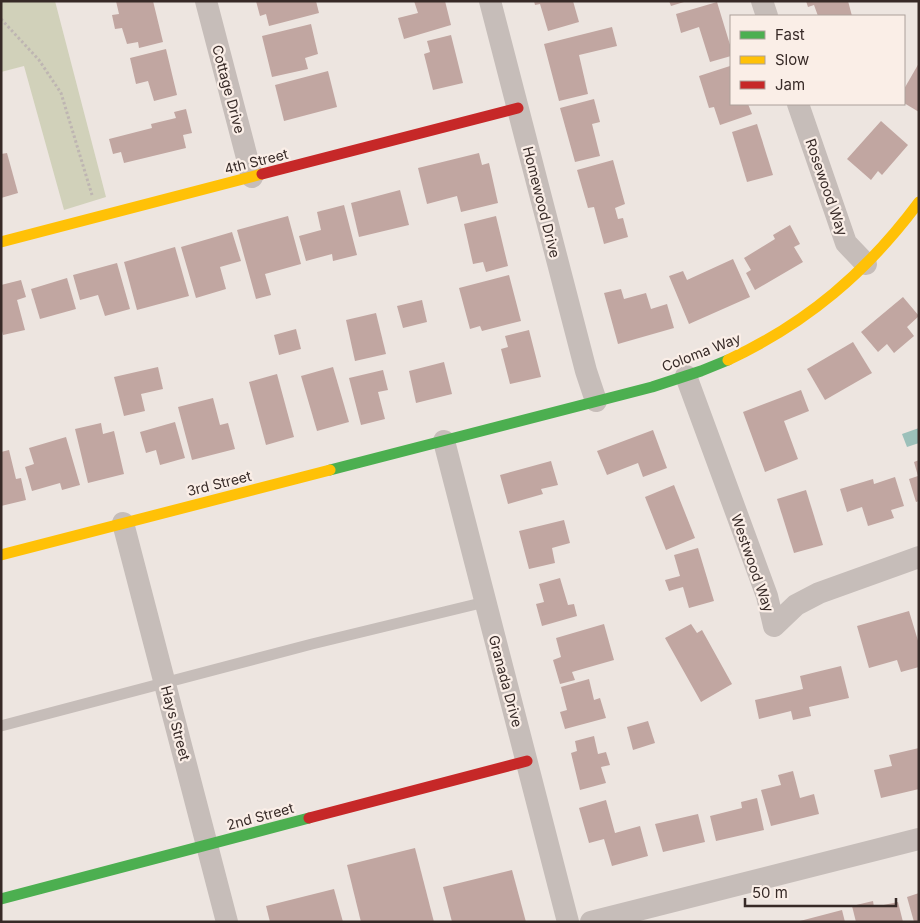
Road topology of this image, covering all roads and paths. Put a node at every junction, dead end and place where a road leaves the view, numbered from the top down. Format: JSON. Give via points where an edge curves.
{"nodes":[{"id":1,"x":206,"y":1,"type":"edge"},
{"id":2,"x":490,"y":1,"type":"edge"},
{"id":3,"x":762,"y":1,"type":"edge"},
{"id":4,"x":767,"y":15,"type":"edge"},
{"id":5,"x":1,"y":19,"type":"edge"},
{"id":6,"x":798,"y":105,"type":"edge"},
{"id":7,"x":518,"y":108,"type":"junction"},
{"id":8,"x":252,"y":177,"type":"junction"},
{"id":9,"x":919,"y":202,"type":"edge"},
{"id":10,"x":98,"y":216,"type":"junction"},
{"id":11,"x":1,"y":242,"type":"edge"},
{"id":12,"x":866,"y":264,"type":"junction"},
{"id":13,"x":686,"y":376,"type":"junction"},
{"id":14,"x":596,"y":401,"type":"junction"},
{"id":15,"x":444,"y":441,"type":"junction"},
{"id":16,"x":123,"y":523,"type":"junction"},
{"id":17,"x":1,"y":555,"type":"edge"},
{"id":18,"x":919,"y":557,"type":"edge"},
{"id":19,"x":486,"y":602,"type":"junction"},
{"id":20,"x":165,"y":683,"type":"junction"},
{"id":21,"x":1,"y":726,"type":"edge"},
{"id":22,"x":527,"y":761,"type":"junction"},
{"id":23,"x":919,"y":839,"type":"edge"},
{"id":24,"x":208,"y":846,"type":"junction"},
{"id":25,"x":1,"y":899,"type":"edge"},
{"id":26,"x":228,"y":922,"type":"edge"},
{"id":27,"x":568,"y":922,"type":"edge"},
{"id":28,"x":591,"y":922,"type":"edge"}],
"edges":[{"from":1,"to":8,"type":"street","name":"Cottage Drive"},
{"from":2,"to":7,"type":"street","name":"Homewood Drive"},
{"from":3,"to":4,"type":"street"},
{"from":5,"to":10,"type":"path","via":[[39,60],[61,93]]},
{"from":6,"to":12,"type":"street","name":"Rosewood Way","via":[[846,242]]},
{"from":7,"to":8,"type":"street","name":"4th Street"},
{"from":7,"to":14,"type":"street","name":"Homewood Drive","via":[[583,362]]},
{"from":8,"to":10,"type":"street","name":"4th Street"},
{"from":9,"to":12,"type":"street","name":"Coloma Way"},
{"from":10,"to":11,"type":"street","name":"4th Street"},
{"from":12,"to":13,"type":"street","name":"Coloma Way","via":[[827,300],[786,329],[716,366]]},
{"from":13,"to":14,"type":"street","name":"Coloma Way"},
{"from":13,"to":18,"type":"street","name":"Westwood Way","via":[[767,596],[774,626],[796,605],[819,593]]},
{"from":14,"to":15,"type":"street","name":"Coloma Way"},
{"from":15,"to":16,"type":"street","name":"3rd Street"},
{"from":15,"to":19,"type":"street","name":"Granada Drive"},
{"from":16,"to":17,"type":"street","name":"3rd Street"},
{"from":16,"to":20,"type":"street","name":"Hays Street"},
{"from":19,"to":20,"type":"lane"},
{"from":19,"to":22,"type":"street","name":"Granada Drive"},
{"from":20,"to":21,"type":"lane"},
{"from":20,"to":24,"type":"street","name":"Hays Street"},
{"from":22,"to":24,"type":"street","name":"2nd Street"},
{"from":22,"to":27,"type":"street","name":"Granada Drive"},
{"from":23,"to":28,"type":"street"},
{"from":24,"to":25,"type":"street","name":"2nd Street"},
{"from":24,"to":26,"type":"street","name":"Hays Street"}]}
